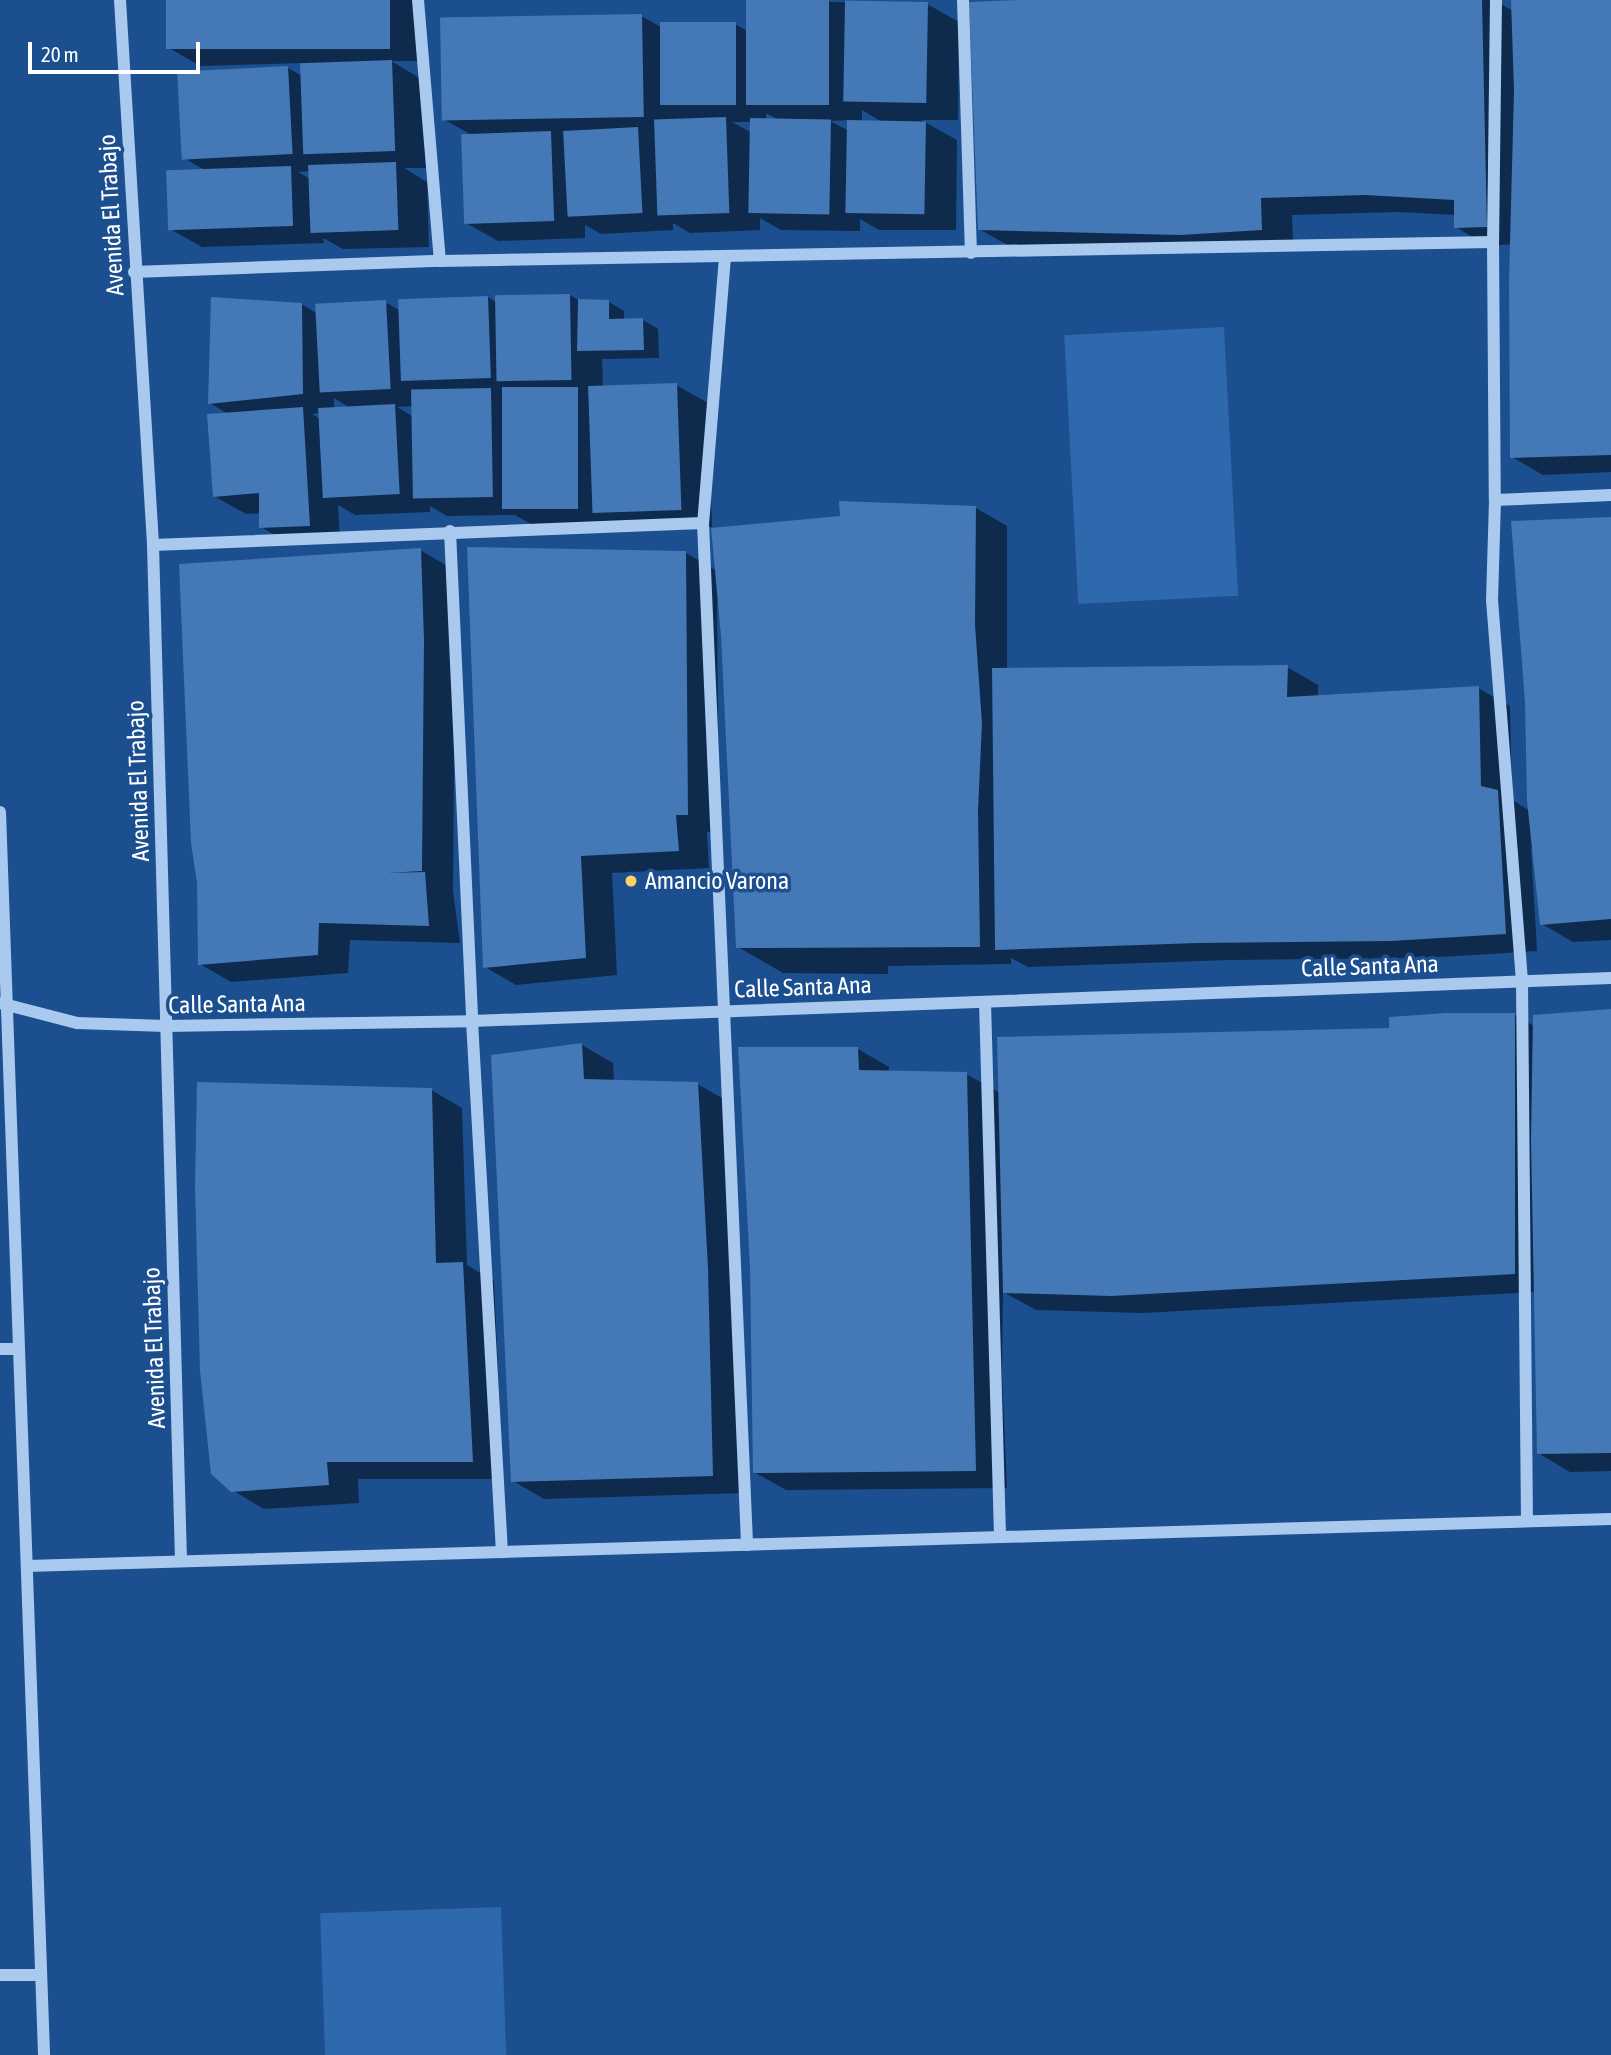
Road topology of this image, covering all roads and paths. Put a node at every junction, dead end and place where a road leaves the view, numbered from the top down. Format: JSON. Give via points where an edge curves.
{"nodes":[{"id":1,"x":120,"y":0,"type":"edge"},
{"id":2,"x":418,"y":0,"type":"edge"},
{"id":3,"x":963,"y":0,"type":"edge"},
{"id":4,"x":1496,"y":0,"type":"edge"},
{"id":5,"x":1493,"y":242,"type":"junction"},
{"id":6,"x":971,"y":253,"type":"junction"},
{"id":7,"x":725,"y":257,"type":"junction"},
{"id":8,"x":440,"y":261,"type":"junction"},
{"id":9,"x":134,"y":272,"type":"junction"},
{"id":10,"x":1611,"y":495,"type":"edge"},
{"id":11,"x":1496,"y":500,"type":"junction"},
{"id":12,"x":703,"y":523,"type":"junction"},
{"id":13,"x":450,"y":531,"type":"junction"},
{"id":14,"x":153,"y":545,"type":"junction"},
{"id":15,"x":0,"y":812,"type":"edge"},
{"id":16,"x":1611,"y":978,"type":"edge"},
{"id":17,"x":1522,"y":982,"type":"junction"},
{"id":18,"x":3,"y":1002,"type":"edge"},
{"id":19,"x":985,"y":1002,"type":"junction"},
{"id":20,"x":725,"y":1011,"type":"junction"},
{"id":21,"x":472,"y":1021,"type":"junction"},
{"id":22,"x":166,"y":1026,"type":"junction"},
{"id":23,"x":0,"y":1349,"type":"edge"},
{"id":24,"x":18,"y":1349,"type":"junction"},
{"id":25,"x":1611,"y":1519,"type":"edge"},
{"id":26,"x":1527,"y":1521,"type":"junction"},
{"id":27,"x":1000,"y":1537,"type":"junction"},
{"id":28,"x":747,"y":1545,"type":"junction"},
{"id":29,"x":502,"y":1552,"type":"junction"},
{"id":30,"x":181,"y":1561,"type":"junction"},
{"id":31,"x":27,"y":1566,"type":"junction"},
{"id":32,"x":0,"y":1975,"type":"edge"},
{"id":33,"x":40,"y":1975,"type":"junction"},
{"id":34,"x":44,"y":2055,"type":"edge"}],
"edges":[{"from":1,"to":9,"type":"street","name":"Avenida El Trabajo"},
{"from":2,"to":8,"type":"street"},
{"from":3,"to":6,"type":"street"},
{"from":4,"to":5,"type":"street"},
{"from":5,"to":6,"type":"street"},
{"from":5,"to":11,"type":"street"},
{"from":6,"to":7,"type":"street"},
{"from":7,"to":8,"type":"street"},
{"from":7,"to":12,"type":"street"},
{"from":8,"to":9,"type":"street"},
{"from":9,"to":14,"type":"street","name":"Avenida El Trabajo"},
{"from":10,"to":11,"type":"street"},
{"from":11,"to":17,"type":"street","via":[[1492,600]]},
{"from":12,"to":13,"type":"street"},
{"from":12,"to":20,"type":"street"},
{"from":13,"to":14,"type":"street"},
{"from":13,"to":21,"type":"street"},
{"from":14,"to":22,"type":"street","name":"Avenida El Trabajo"},
{"from":15,"to":18,"type":"street"},
{"from":16,"to":17,"type":"street","name":"Calle Santa Ana"},
{"from":17,"to":19,"type":"street","name":"Calle Santa Ana"},
{"from":17,"to":26,"type":"street"},
{"from":18,"to":22,"type":"street","name":"Calle Santa Ana","via":[[77,1023]]},
{"from":18,"to":24,"type":"street"},
{"from":19,"to":20,"type":"street","name":"Calle Santa Ana"},
{"from":19,"to":27,"type":"street"},
{"from":20,"to":21,"type":"street","name":"Calle Santa Ana"},
{"from":20,"to":28,"type":"street"},
{"from":21,"to":22,"type":"street","name":"Calle Santa Ana"},
{"from":21,"to":29,"type":"street"},
{"from":22,"to":30,"type":"street","name":"Avenida El Trabajo"},
{"from":23,"to":24,"type":"street"},
{"from":24,"to":31,"type":"street"},
{"from":25,"to":26,"type":"street"},
{"from":26,"to":27,"type":"street"},
{"from":27,"to":28,"type":"street"},
{"from":28,"to":29,"type":"street"},
{"from":29,"to":30,"type":"street"},
{"from":30,"to":31,"type":"street"},
{"from":31,"to":33,"type":"street"},
{"from":32,"to":33,"type":"street"},
{"from":33,"to":34,"type":"street"}]}
